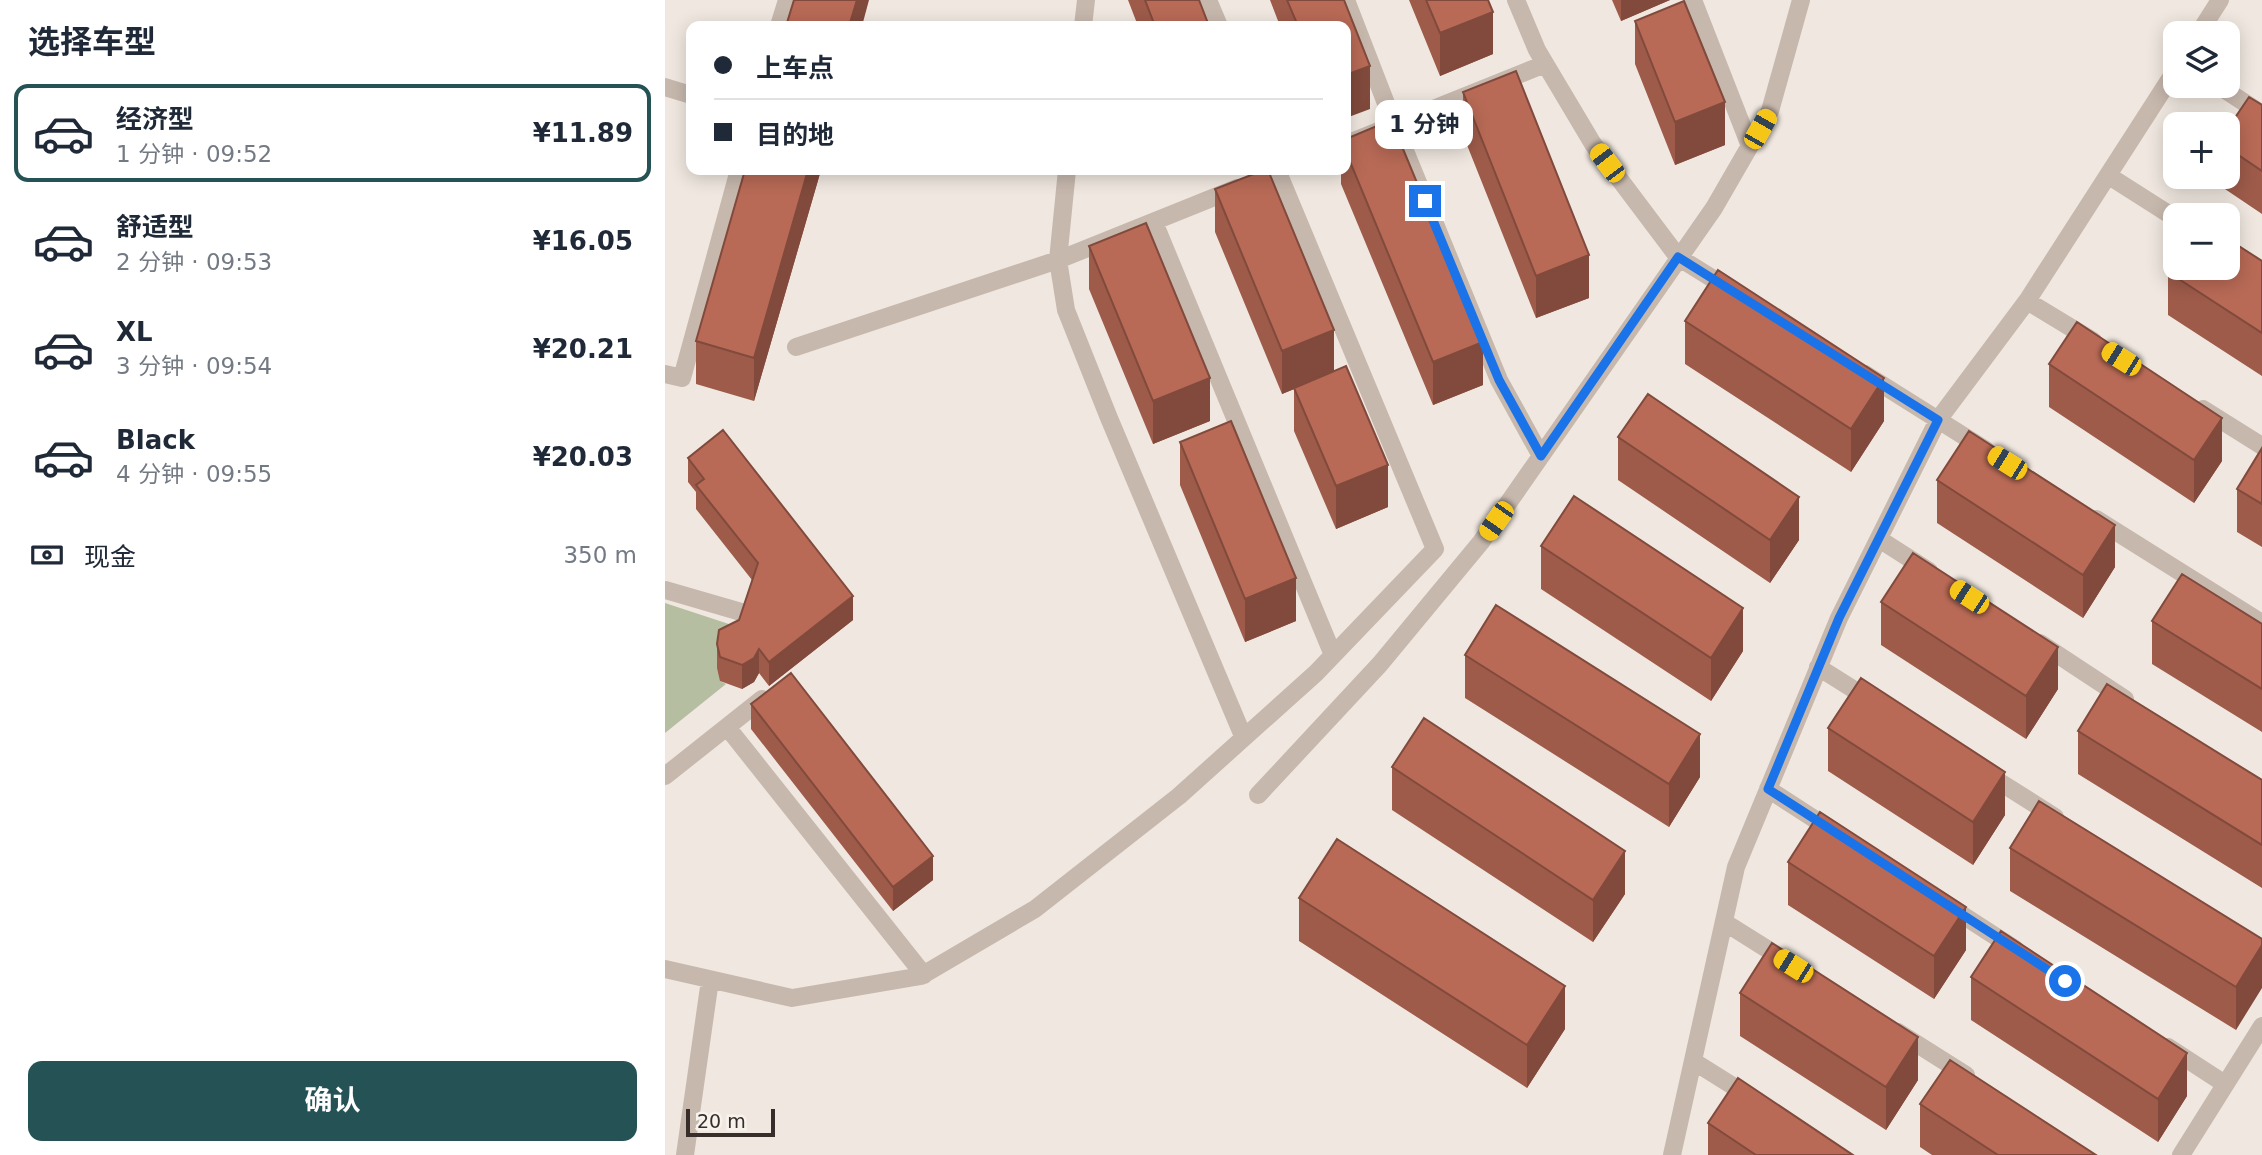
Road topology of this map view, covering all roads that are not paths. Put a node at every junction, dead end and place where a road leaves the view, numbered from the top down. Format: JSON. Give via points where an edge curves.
{"nodes":[{"id":1,"x":787,"y":0,"type":"edge"},
{"id":2,"x":1086,"y":0,"type":"edge"},
{"id":3,"x":1208,"y":0,"type":"edge"},
{"id":4,"x":1346,"y":0,"type":"edge"},
{"id":5,"x":1516,"y":0,"type":"edge"},
{"id":6,"x":1693,"y":0,"type":"edge"},
{"id":7,"x":1801,"y":0,"type":"edge"},
{"id":8,"x":2220,"y":0,"type":"edge"},
{"id":9,"x":781,"y":21,"type":"edge"},
{"id":10,"x":1084,"y":21,"type":"edge"},
{"id":11,"x":1217,"y":21,"type":"edge"},
{"id":12,"x":2207,"y":21,"type":"edge"},
{"id":13,"x":1545,"y":64,"type":"junction"},
{"id":14,"x":665,"y":87,"type":"edge"},
{"id":15,"x":2163,"y":90,"type":"edge"},
{"id":16,"x":686,"y":93,"type":"edge"},
{"id":17,"x":2237,"y":98,"type":"edge"},
{"id":18,"x":2262,"y":114,"type":"edge"},
{"id":19,"x":1394,"y":124,"type":"junction"},
{"id":20,"x":1351,"y":142,"type":"edge"},
{"id":21,"x":1750,"y":146,"type":"junction"},
{"id":22,"x":738,"y":175,"type":"edge"},
{"id":23,"x":1066,"y":175,"type":"edge"},
{"id":24,"x":1269,"y":175,"type":"edge"},
{"id":25,"x":1271,"y":175,"type":"edge"},
{"id":26,"x":2109,"y":176,"type":"junction"},
{"id":27,"x":2163,"y":210,"type":"edge"},
{"id":28,"x":1154,"y":222,"type":"junction"},
{"id":29,"x":1678,"y":257,"type":"junction"},
{"id":30,"x":1058,"y":260,"type":"junction"},
{"id":31,"x":1749,"y":301,"type":"edge"},
{"id":32,"x":2027,"y":301,"type":"junction"},
{"id":33,"x":796,"y":347,"type":"dead end"},
{"id":34,"x":2109,"y":352,"type":"edge"},
{"id":35,"x":1855,"y":368,"type":"edge"},
{"id":36,"x":665,"y":374,"type":"edge"},
{"id":37,"x":2192,"y":402,"type":"edge"},
{"id":38,"x":1938,"y":420,"type":"junction"},
{"id":39,"x":2262,"y":446,"type":"edge"},
{"id":40,"x":1541,"y":456,"type":"junction"},
{"id":41,"x":1996,"y":456,"type":"edge"},
{"id":42,"x":2077,"y":507,"type":"edge"},
{"id":43,"x":1879,"y":538,"type":"junction"},
{"id":44,"x":1948,"y":584,"type":"edge"},
{"id":45,"x":665,"y":590,"type":"edge"},
{"id":46,"x":748,"y":614,"type":"edge"},
{"id":47,"x":2262,"y":623,"type":"edge"},
{"id":48,"x":2030,"y":636,"type":"edge"},
{"id":49,"x":1333,"y":655,"type":"junction"},
{"id":50,"x":1818,"y":667,"type":"junction"},
{"id":51,"x":762,"y":699,"type":"edge"},
{"id":52,"x":2134,"y":704,"type":"edge"},
{"id":53,"x":1888,"y":711,"type":"edge"},
{"id":54,"x":727,"y":727,"type":"junction"},
{"id":55,"x":1243,"y":736,"type":"junction"},
{"id":56,"x":1970,"y":763,"type":"edge"},
{"id":57,"x":665,"y":775,"type":"edge"},
{"id":58,"x":1768,"y":789,"type":"junction"},
{"id":59,"x":1258,"y":795,"type":"dead end"},
{"id":60,"x":2075,"y":830,"type":"edge"},
{"id":61,"x":1850,"y":842,"type":"edge"},
{"id":62,"x":1932,"y":895,"type":"edge"},
{"id":63,"x":1724,"y":922,"type":"junction"},
{"id":64,"x":2026,"y":956,"type":"edge"},
{"id":65,"x":665,"y":969,"type":"edge"},
{"id":66,"x":1804,"y":973,"type":"edge"},
{"id":67,"x":924,"y":975,"type":"junction"},
{"id":68,"x":710,"y":979,"type":"junction"},
{"id":69,"x":1885,"y":1024,"type":"edge"},
{"id":70,"x":2262,"y":1026,"type":"edge"},
{"id":71,"x":2155,"y":1039,"type":"edge"},
{"id":72,"x":1693,"y":1061,"type":"junction"},
{"id":73,"x":1977,"y":1082,"type":"edge"},
{"id":74,"x":2225,"y":1084,"type":"junction"},
{"id":75,"x":1762,"y":1104,"type":"edge"},
{"id":76,"x":685,"y":1155,"type":"edge"},
{"id":77,"x":1672,"y":1155,"type":"edge"},
{"id":78,"x":2181,"y":1155,"type":"edge"}],
"edges":[{"from":1,"to":9,"type":"street"},
{"from":2,"to":10,"type":"street"},
{"from":3,"to":11,"type":"street"},
{"from":4,"to":19,"type":"street"},
{"from":5,"to":13,"type":"street"},
{"from":6,"to":21,"type":"street"},
{"from":7,"to":21,"type":"street","via":[[1770,111]]},
{"from":8,"to":12,"type":"street"},
{"from":13,"to":19,"type":"street"},
{"from":13,"to":29,"type":"street","via":[[1593,144]]},
{"from":14,"to":16,"type":"street"},
{"from":15,"to":26,"type":"street"},
{"from":17,"to":18,"type":"street"},
{"from":19,"to":20,"type":"street"},
{"from":19,"to":40,"type":"street","via":[[1499,380]]},
{"from":21,"to":29,"type":"street","via":[[1714,208]]},
{"from":22,"to":36,"type":"street","via":[[682,378]]},
{"from":23,"to":30,"type":"street"},
{"from":24,"to":28,"type":"street"},
{"from":25,"to":49,"type":"street","via":[[1435,549]]},
{"from":26,"to":27,"type":"street"},
{"from":26,"to":32,"type":"street"},
{"from":28,"to":30,"type":"street"},
{"from":28,"to":49,"type":"street"},
{"from":29,"to":31,"type":"street"},
{"from":29,"to":40,"type":"street"},
{"from":30,"to":33,"type":"street"},
{"from":30,"to":55,"type":"street","via":[[1066,310]]},
{"from":32,"to":34,"type":"street"},
{"from":32,"to":38,"type":"street"},
{"from":35,"to":38,"type":"street"},
{"from":37,"to":39,"type":"street"},
{"from":38,"to":41,"type":"street"},
{"from":38,"to":43,"type":"street"},
{"from":40,"to":59,"type":"street","via":[[1481,542],[1380,664]]},
{"from":42,"to":47,"type":"street"},
{"from":43,"to":44,"type":"street"},
{"from":43,"to":50,"type":"street"},
{"from":45,"to":46,"type":"street"},
{"from":48,"to":52,"type":"street"},
{"from":49,"to":55,"type":"street"},
{"from":50,"to":53,"type":"street"},
{"from":50,"to":58,"type":"street"},
{"from":51,"to":54,"type":"street"},
{"from":54,"to":57,"type":"street"},
{"from":54,"to":67,"type":"street"},
{"from":55,"to":67,"type":"street","via":[[1179,796],[1035,909]]},
{"from":56,"to":60,"type":"street"},
{"from":58,"to":61,"type":"street"},
{"from":58,"to":63,"type":"street","via":[[1736,867]]},
{"from":62,"to":64,"type":"street"},
{"from":63,"to":66,"type":"street"},
{"from":63,"to":72,"type":"street"},
{"from":65,"to":68,"type":"street"},
{"from":67,"to":68,"type":"street","via":[[792,998]]},
{"from":68,"to":76,"type":"street"},
{"from":69,"to":73,"type":"street"},
{"from":70,"to":74,"type":"street"},
{"from":71,"to":74,"type":"street"},
{"from":72,"to":75,"type":"street"},
{"from":72,"to":77,"type":"street"},
{"from":74,"to":78,"type":"street"}]}
